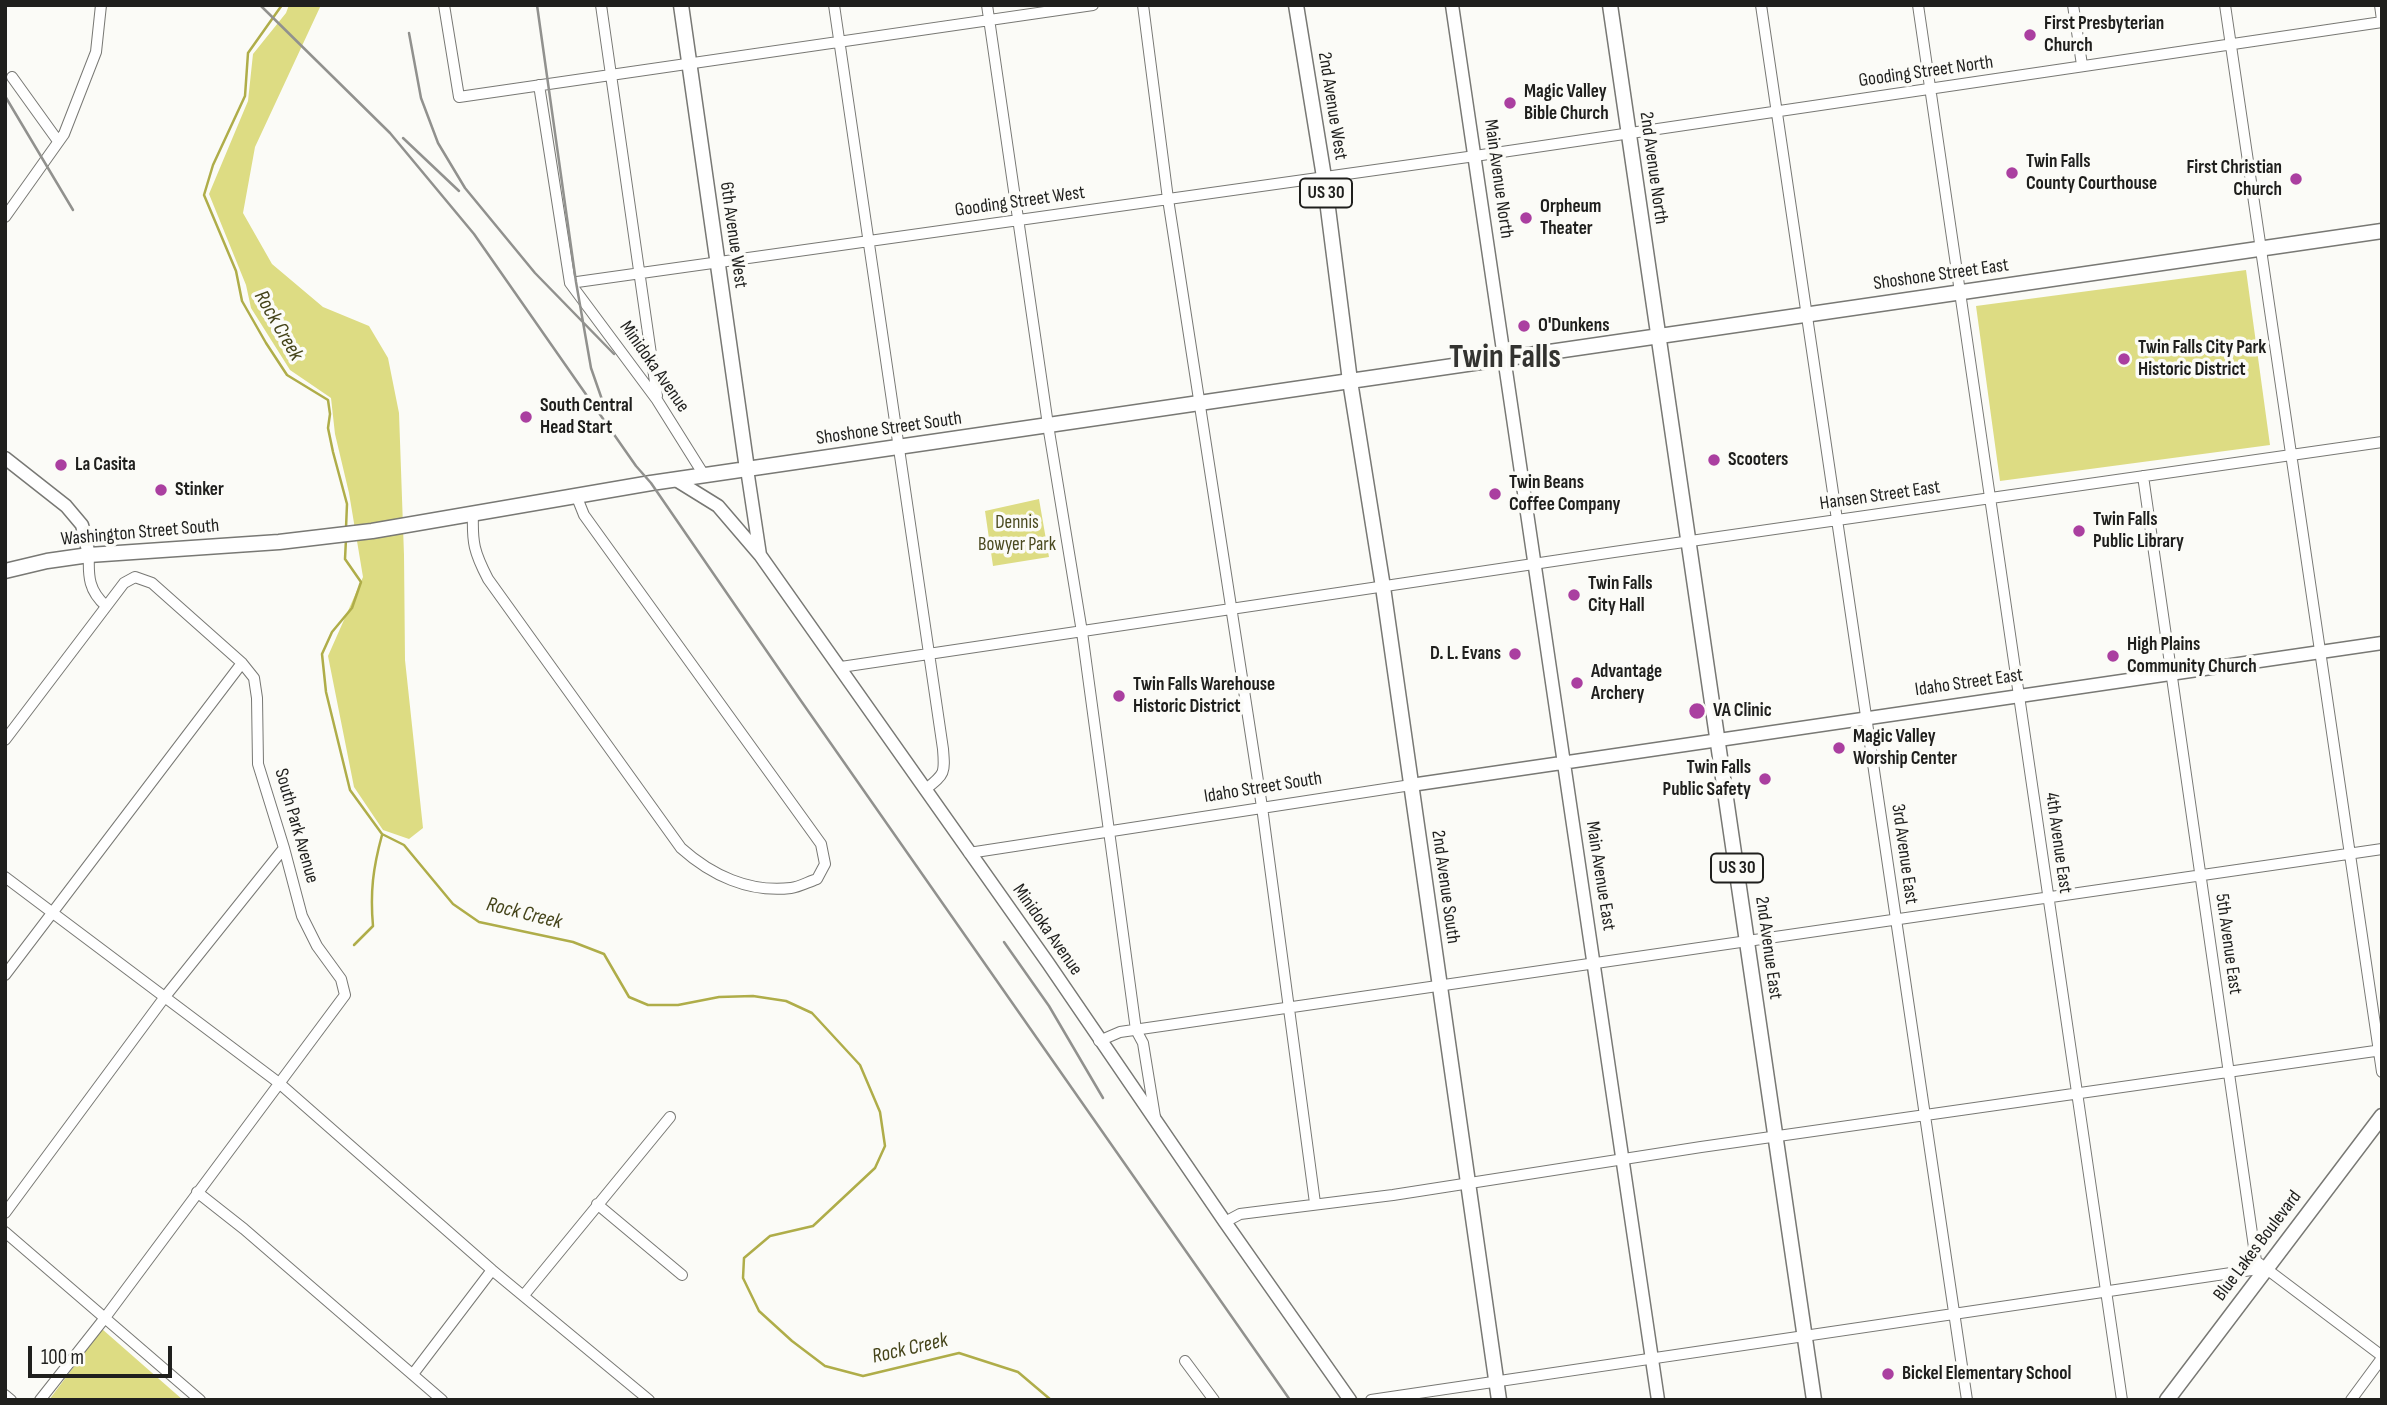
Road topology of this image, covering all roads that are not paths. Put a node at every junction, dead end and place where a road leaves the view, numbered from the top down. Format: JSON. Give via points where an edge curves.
{"nodes":[{"id":1,"x":101,"y":5,"type":"edge"},
{"id":2,"x":444,"y":5,"type":"edge"},
{"id":3,"x":601,"y":5,"type":"edge"},
{"id":4,"x":681,"y":5,"type":"edge"},
{"id":5,"x":834,"y":5,"type":"edge"},
{"id":6,"x":987,"y":5,"type":"edge"},
{"id":7,"x":1093,"y":5,"type":"edge"},
{"id":8,"x":1143,"y":5,"type":"edge"},
{"id":9,"x":1296,"y":5,"type":"edge"},
{"id":10,"x":1452,"y":5,"type":"edge"},
{"id":11,"x":1610,"y":5,"type":"edge"},
{"id":12,"x":1761,"y":5,"type":"edge"},
{"id":13,"x":1918,"y":5,"type":"edge"},
{"id":14,"x":2073,"y":5,"type":"edge"},
{"id":15,"x":2225,"y":5,"type":"edge"},
{"id":16,"x":2379,"y":5,"type":"edge"},
{"id":17,"x":990,"y":20,"type":"junction"},
{"id":18,"x":2382,"y":21,"type":"edge"},
{"id":19,"x":839,"y":42,"type":"junction"},
{"id":20,"x":2231,"y":43,"type":"junction"},
{"id":21,"x":689,"y":63,"type":"junction"},
{"id":22,"x":2082,"y":65,"type":"junction"},
{"id":23,"x":611,"y":75,"type":"junction"},
{"id":24,"x":12,"y":77,"type":"dead end"},
{"id":25,"x":539,"y":85,"type":"junction"},
{"id":26,"x":1930,"y":88,"type":"junction"},
{"id":27,"x":1776,"y":111,"type":"junction"},
{"id":28,"x":1628,"y":133,"type":"junction"},
{"id":29,"x":58,"y":141,"type":"junction"},
{"id":30,"x":1475,"y":156,"type":"junction"},
{"id":31,"x":1324,"y":177,"type":"junction"},
{"id":32,"x":1168,"y":199,"type":"junction"},
{"id":33,"x":5,"y":217,"type":"edge"},
{"id":34,"x":1019,"y":220,"type":"junction"},
{"id":35,"x":2382,"y":231,"type":"edge"},
{"id":36,"x":868,"y":241,"type":"junction"},
{"id":37,"x":2262,"y":248,"type":"junction"},
{"id":38,"x":718,"y":262,"type":"junction"},
{"id":39,"x":639,"y":273,"type":"junction"},
{"id":40,"x":570,"y":283,"type":"junction"},
{"id":41,"x":1961,"y":292,"type":"junction"},
{"id":42,"x":1806,"y":314,"type":"junction"},
{"id":43,"x":1658,"y":336,"type":"junction"},
{"id":44,"x":1505,"y":358,"type":"junction"},
{"id":45,"x":1350,"y":381,"type":"junction"},
{"id":46,"x":657,"y":400,"type":"junction"},
{"id":47,"x":1199,"y":403,"type":"junction"},
{"id":48,"x":1048,"y":425,"type":"junction"},
{"id":49,"x":2382,"y":442,"type":"edge"},
{"id":50,"x":898,"y":447,"type":"junction"},
{"id":51,"x":2292,"y":455,"type":"junction"},
{"id":52,"x":5,"y":458,"type":"edge"},
{"id":53,"x":747,"y":469,"type":"junction"},
{"id":54,"x":704,"y":475,"type":"junction"},
{"id":55,"x":2143,"y":476,"type":"junction"},
{"id":56,"x":676,"y":480,"type":"junction"},
{"id":57,"x":576,"y":495,"type":"junction"},
{"id":58,"x":1990,"y":498,"type":"junction"},
{"id":59,"x":469,"y":514,"type":"junction"},
{"id":60,"x":1837,"y":520,"type":"junction"},
{"id":61,"x":1688,"y":541,"type":"junction"},
{"id":62,"x":279,"y":542,"type":"joint"},
{"id":63,"x":89,"y":555,"type":"junction"},
{"id":64,"x":760,"y":555,"type":"junction"},
{"id":65,"x":1535,"y":564,"type":"junction"},
{"id":66,"x":5,"y":570,"type":"edge"},
{"id":67,"x":1383,"y":587,"type":"junction"},
{"id":68,"x":106,"y":606,"type":"junction"},
{"id":69,"x":1230,"y":610,"type":"junction"},
{"id":70,"x":1082,"y":632,"type":"junction"},
{"id":71,"x":2382,"y":643,"type":"edge"},
{"id":72,"x":2319,"y":651,"type":"junction"},
{"id":73,"x":929,"y":654,"type":"junction"},
{"id":74,"x":242,"y":663,"type":"junction"},
{"id":75,"x":841,"y":667,"type":"junction"},
{"id":76,"x":2170,"y":674,"type":"junction"},
{"id":77,"x":2019,"y":695,"type":"junction"},
{"id":78,"x":1866,"y":718,"type":"junction"},
{"id":79,"x":1717,"y":739,"type":"junction"},
{"id":80,"x":5,"y":740,"type":"edge"},
{"id":81,"x":1563,"y":762,"type":"junction"},
{"id":82,"x":1410,"y":785,"type":"junction"},
{"id":83,"x":926,"y":789,"type":"junction"},
{"id":84,"x":1262,"y":807,"type":"junction"},
{"id":85,"x":1107,"y":831,"type":"junction"},
{"id":86,"x":284,"y":848,"type":"junction"},
{"id":87,"x":2382,"y":849,"type":"edge"},
{"id":88,"x":969,"y":853,"type":"junction"},
{"id":89,"x":2349,"y":854,"type":"junction"},
{"id":90,"x":2200,"y":876,"type":"junction"},
{"id":91,"x":5,"y":877,"type":"edge"},
{"id":92,"x":2049,"y":898,"type":"junction"},
{"id":93,"x":52,"y":912,"type":"junction"},
{"id":94,"x":1896,"y":919,"type":"junction"},
{"id":95,"x":1747,"y":941,"type":"junction"},
{"id":96,"x":1594,"y":962,"type":"junction"},
{"id":97,"x":5,"y":975,"type":"edge"},
{"id":98,"x":1440,"y":986,"type":"junction"},
{"id":99,"x":164,"y":998,"type":"junction"},
{"id":100,"x":1290,"y":1008,"type":"junction"},
{"id":101,"x":1136,"y":1030,"type":"junction"},
{"id":102,"x":1099,"y":1041,"type":"junction"},
{"id":103,"x":2380,"y":1050,"type":"edge"},
{"id":104,"x":2229,"y":1072,"type":"junction"},
{"id":105,"x":2382,"y":1072,"type":"edge"},
{"id":106,"x":279,"y":1083,"type":"junction"},
{"id":107,"x":2077,"y":1093,"type":"junction"},
{"id":108,"x":1925,"y":1115,"type":"junction"},
{"id":109,"x":2382,"y":1116,"type":"edge"},
{"id":110,"x":670,"y":1117,"type":"dead end"},
{"id":111,"x":1155,"y":1121,"type":"junction"},
{"id":112,"x":1776,"y":1136,"type":"junction"},
{"id":113,"x":1622,"y":1158,"type":"junction"},
{"id":114,"x":1469,"y":1182,"type":"junction"},
{"id":115,"x":197,"y":1192,"type":"junction"},
{"id":116,"x":1315,"y":1203,"type":"junction"},
{"id":117,"x":597,"y":1204,"type":"junction"},
{"id":118,"x":5,"y":1213,"type":"edge"},
{"id":119,"x":1225,"y":1222,"type":"junction"},
{"id":120,"x":5,"y":1232,"type":"edge"},
{"id":121,"x":2265,"y":1268,"type":"junction"},
{"id":122,"x":492,"y":1270,"type":"junction"},
{"id":123,"x":681,"y":1275,"type":"dead end"},
{"id":124,"x":2105,"y":1290,"type":"junction"},
{"id":125,"x":524,"y":1294,"type":"junction"},
{"id":126,"x":1955,"y":1313,"type":"junction"},
{"id":127,"x":104,"y":1319,"type":"junction"},
{"id":128,"x":1806,"y":1335,"type":"junction"},
{"id":129,"x":2382,"y":1357,"type":"edge"},
{"id":130,"x":1652,"y":1358,"type":"junction"},
{"id":131,"x":1185,"y":1362,"type":"dead end"},
{"id":132,"x":413,"y":1374,"type":"junction"},
{"id":133,"x":1496,"y":1381,"type":"junction"},
{"id":134,"x":5,"y":1395,"type":"edge"},
{"id":135,"x":11,"y":1400,"type":"edge"},
{"id":136,"x":40,"y":1400,"type":"edge"},
{"id":137,"x":200,"y":1400,"type":"edge"},
{"id":138,"x":442,"y":1400,"type":"edge"},
{"id":139,"x":649,"y":1400,"type":"edge"},
{"id":140,"x":1214,"y":1400,"type":"edge"},
{"id":141,"x":1350,"y":1400,"type":"edge"},
{"id":142,"x":1371,"y":1400,"type":"edge"},
{"id":143,"x":1499,"y":1400,"type":"edge"},
{"id":144,"x":1658,"y":1400,"type":"edge"},
{"id":145,"x":1814,"y":1400,"type":"edge"},
{"id":146,"x":1968,"y":1400,"type":"edge"},
{"id":147,"x":2122,"y":1400,"type":"edge"},
{"id":148,"x":2167,"y":1400,"type":"edge"},
{"id":149,"x":2350,"y":1400,"type":"edge"}],
"edges":[{"from":1,"to":29,"type":"street","via":[[96,52]]},
{"from":2,"to":25,"type":"street","via":[[459,96]]},
{"from":3,"to":23,"type":"street"},
{"from":4,"to":21,"type":"main road","name":"6th Avenue West"},
{"from":5,"to":19,"type":"street"},
{"from":6,"to":17,"type":"street"},
{"from":7,"to":17,"type":"street"},
{"from":8,"to":32,"type":"street"},
{"from":9,"to":31,"type":"main road","name":"2nd Avenue West","number":"US 30"},
{"from":10,"to":30,"type":"street","name":"Main Avenue North"},
{"from":11,"to":28,"type":"main road","name":"2nd Avenue North","number":"US 30"},
{"from":12,"to":27,"type":"street","name":"3rd Avenue East"},
{"from":13,"to":26,"type":"street","name":"4th Avenue East"},
{"from":14,"to":22,"type":"street"},
{"from":15,"to":20,"type":"street"},
{"from":16,"to":18,"type":"street"},
{"from":17,"to":19,"type":"street"},
{"from":17,"to":34,"type":"street"},
{"from":18,"to":20,"type":"street","name":"Gooding Street North"},
{"from":19,"to":21,"type":"street"},
{"from":19,"to":36,"type":"street"},
{"from":20,"to":22,"type":"street","name":"Gooding Street North"},
{"from":20,"to":37,"type":"street"},
{"from":21,"to":23,"type":"street"},
{"from":21,"to":38,"type":"main road","name":"6th Avenue West"},
{"from":22,"to":26,"type":"street","name":"Gooding Street North"},
{"from":23,"to":25,"type":"street"},
{"from":23,"to":39,"type":"street"},
{"from":24,"to":29,"type":"street"},
{"from":25,"to":40,"type":"street"},
{"from":26,"to":27,"type":"street","name":"Gooding Street North"},
{"from":26,"to":41,"type":"street","name":"4th Avenue East"},
{"from":27,"to":28,"type":"street","name":"Gooding Street North"},
{"from":27,"to":42,"type":"street","name":"3rd Avenue East"},
{"from":28,"to":30,"type":"street","name":"Gooding Street North"},
{"from":28,"to":43,"type":"main road","name":"2nd Avenue North","number":"US 30"},
{"from":29,"to":33,"type":"street"},
{"from":30,"to":31,"type":"street","name":"Gooding Street West"},
{"from":30,"to":44,"type":"street","name":"Main Avenue North"},
{"from":31,"to":32,"type":"street","name":"Gooding Street West"},
{"from":31,"to":45,"type":"main road","name":"2nd Avenue West","number":"US 30"},
{"from":32,"to":34,"type":"street","name":"Gooding Street West"},
{"from":32,"to":47,"type":"street"},
{"from":34,"to":36,"type":"street","name":"Gooding Street West"},
{"from":34,"to":48,"type":"street"},
{"from":35,"to":37,"type":"main road","name":"Shoshone Street East"},
{"from":36,"to":38,"type":"street","name":"Gooding Street West"},
{"from":36,"to":50,"type":"street"},
{"from":37,"to":41,"type":"main road","name":"Shoshone Street East"},
{"from":37,"to":51,"type":"street"},
{"from":38,"to":39,"type":"street","name":"Gooding Street West"},
{"from":38,"to":53,"type":"main road","name":"6th Avenue West"},
{"from":39,"to":40,"type":"street","name":"Gooding Street West"},
{"from":39,"to":46,"type":"street"},
{"from":40,"to":46,"type":"street","name":"Minidoka Avenue"},
{"from":41,"to":42,"type":"main road","name":"Shoshone Street East"},
{"from":41,"to":58,"type":"street","name":"4th Avenue East"},
{"from":42,"to":43,"type":"main road","name":"Shoshone Street East"},
{"from":42,"to":60,"type":"street","name":"3rd Avenue East"},
{"from":43,"to":44,"type":"main road","name":"Shoshone Street East"},
{"from":43,"to":61,"type":"main road","name":"2nd Avenue East","number":"US 30"},
{"from":44,"to":45,"type":"main road","name":"Shoshone Street South"},
{"from":44,"to":65,"type":"street","name":"Main Avenue East"},
{"from":45,"to":47,"type":"main road","name":"Shoshone Street South"},
{"from":45,"to":67,"type":"main road","name":"2nd Avenue South","number":"US 30"},
{"from":46,"to":54,"type":"street","name":"Minidoka Avenue"},
{"from":47,"to":48,"type":"main road","name":"Shoshone Street South"},
{"from":47,"to":69,"type":"street"},
{"from":48,"to":50,"type":"main road","name":"Shoshone Street South"},
{"from":48,"to":70,"type":"street"},
{"from":49,"to":51,"type":"street","name":"Hansen Street East"},
{"from":50,"to":53,"type":"main road","name":"Shoshone Street South"},
{"from":50,"to":73,"type":"street"},
{"from":51,"to":55,"type":"street","name":"Hansen Street East"},
{"from":51,"to":72,"type":"street"},
{"from":52,"to":63,"type":"street","via":[[66,506],[82,526]]},
{"from":53,"to":54,"type":"main road","name":"Shoshone Street South"},
{"from":53,"to":64,"type":"street","name":"Minidoka Avenue"},
{"from":54,"to":56,"type":"main road","name":"Shoshone Street South"},
{"from":55,"to":58,"type":"street","name":"Hansen Street East"},
{"from":55,"to":76,"type":"street","name":"5th Avenue East"},
{"from":56,"to":57,"type":"main road","name":"Shoshone Street South"},
{"from":56,"to":64,"type":"street","via":[[718,506]]},
{"from":57,"to":59,"type":"main road","name":"Shoshone Street South"},
{"from":57,"to":59,"type":"street","via":[[584,515],[821,844],[825,864],[817,879],[792,888],[743,884],[699,864],[681,848],[488,579],[475,553]]},
{"from":58,"to":60,"type":"street","name":"Hansen Street East"},
{"from":58,"to":77,"type":"street","name":"4th Avenue East"},
{"from":59,"to":62,"type":"main road","name":"Shoshone Street South"},
{"from":60,"to":61,"type":"street","name":"Hansen Street East"},
{"from":60,"to":78,"type":"street","name":"3rd Avenue East"},
{"from":61,"to":65,"type":"street","name":"Hansen Street East"},
{"from":61,"to":79,"type":"main road","name":"2nd Avenue East","number":"US 30"},
{"from":62,"to":63,"type":"main road","name":"Washington Street South"},
{"from":63,"to":66,"type":"main road","name":"Washington Street South"},
{"from":63,"to":68,"type":"street","via":[[90,587]]},
{"from":64,"to":75,"type":"street","name":"Minidoka Avenue"},
{"from":65,"to":67,"type":"street","name":"Hansen Street East"},
{"from":65,"to":81,"type":"street","name":"Main Avenue East"},
{"from":67,"to":69,"type":"street","name":"Hansen Street East"},
{"from":67,"to":82,"type":"main road","name":"2nd Avenue South","number":"US 30"},
{"from":68,"to":74,"type":"street","name":"South Park Avenue","via":[[124,583],[135,577],[152,583]]},
{"from":68,"to":80,"type":"street"},
{"from":69,"to":70,"type":"street","name":"Hansen Street East"},
{"from":69,"to":84,"type":"street"},
{"from":70,"to":73,"type":"street","name":"Hansen Street East"},
{"from":70,"to":85,"type":"street"},
{"from":71,"to":72,"type":"street","name":"Idaho Street East"},
{"from":72,"to":76,"type":"street","name":"Idaho Street East"},
{"from":72,"to":89,"type":"street"},
{"from":73,"to":75,"type":"street","name":"Hansen Street East"},
{"from":73,"to":83,"type":"street","via":[[944,771]]},
{"from":74,"to":86,"type":"street","name":"South Park Avenue","via":[[254,678],[258,764]]},
{"from":74,"to":93,"type":"street"},
{"from":75,"to":83,"type":"street","name":"Minidoka Avenue"},
{"from":76,"to":77,"type":"street","name":"Idaho Street East"},
{"from":76,"to":90,"type":"street","name":"5th Avenue East"},
{"from":77,"to":78,"type":"street","name":"Idaho Street East"},
{"from":77,"to":92,"type":"street","name":"4th Avenue East"},
{"from":78,"to":79,"type":"street","name":"Idaho Street East"},
{"from":78,"to":94,"type":"street","name":"3rd Avenue East"},
{"from":79,"to":81,"type":"street","name":"Idaho Street East"},
{"from":79,"to":95,"type":"main road","name":"2nd Avenue East","number":"US 30"},
{"from":81,"to":82,"type":"street","name":"Idaho Street South"},
{"from":81,"to":96,"type":"street","name":"Main Avenue East"},
{"from":82,"to":84,"type":"street","name":"Idaho Street South"},
{"from":82,"to":98,"type":"main road","name":"2nd Avenue South","number":"US 30"},
{"from":83,"to":88,"type":"street","name":"Minidoka Avenue"},
{"from":84,"to":85,"type":"street","name":"Idaho Street South"},
{"from":84,"to":100,"type":"street"},
{"from":85,"to":88,"type":"street","name":"Idaho Street South"},
{"from":85,"to":101,"type":"street"},
{"from":86,"to":99,"type":"street"},
{"from":86,"to":106,"type":"street","name":"South Park Avenue","via":[[302,915],[341,979],[345,995]]},
{"from":87,"to":89,"type":"street"},
{"from":88,"to":102,"type":"street","name":"Minidoka Avenue"},
{"from":89,"to":90,"type":"street"},
{"from":89,"to":103,"type":"street"},
{"from":90,"to":92,"type":"street"},
{"from":90,"to":104,"type":"street","name":"5th Avenue East"},
{"from":91,"to":93,"type":"street"},
{"from":92,"to":94,"type":"street"},
{"from":92,"to":107,"type":"street","name":"4th Avenue East"},
{"from":93,"to":97,"type":"street"},
{"from":93,"to":99,"type":"street"},
{"from":94,"to":95,"type":"street"},
{"from":94,"to":108,"type":"street","name":"3rd Avenue East"},
{"from":95,"to":96,"type":"street"},
{"from":95,"to":112,"type":"main road","name":"2nd Avenue East","number":"US 30"},
{"from":96,"to":98,"type":"street"},
{"from":96,"to":113,"type":"street","name":"Main Avenue East"},
{"from":98,"to":100,"type":"street"},
{"from":98,"to":114,"type":"main road","name":"2nd Avenue South","number":"US 30"},
{"from":99,"to":106,"type":"street"},
{"from":99,"to":118,"type":"street"},
{"from":100,"to":101,"type":"street"},
{"from":100,"to":116,"type":"street"},
{"from":101,"to":102,"type":"street"},
{"from":101,"to":111,"type":"street","via":[[1143,1043]]},
{"from":102,"to":111,"type":"street","name":"Minidoka Avenue"},
{"from":103,"to":104,"type":"street"},
{"from":103,"to":105,"type":"street"},
{"from":104,"to":107,"type":"street"},
{"from":104,"to":121,"type":"street","name":"5th Avenue East","via":[[2256,1261]]},
{"from":106,"to":115,"type":"street"},
{"from":106,"to":122,"type":"street"},
{"from":107,"to":108,"type":"street"},
{"from":107,"to":124,"type":"street","name":"4th Avenue East"},
{"from":108,"to":112,"type":"street"},
{"from":108,"to":126,"type":"street","name":"3rd Avenue East"},
{"from":109,"to":121,"type":"main road","name":"Blue Lakes Boulevard"},
{"from":110,"to":117,"type":"street"},
{"from":111,"to":119,"type":"street","name":"Minidoka Avenue"},
{"from":112,"to":113,"type":"street"},
{"from":112,"to":128,"type":"main road","name":"2nd Avenue East","number":"US 30"},
{"from":113,"to":114,"type":"street"},
{"from":113,"to":130,"type":"street","name":"Main Avenue East"},
{"from":114,"to":116,"type":"street"},
{"from":114,"to":133,"type":"main road","name":"2nd Avenue South","number":"US 30"},
{"from":115,"to":127,"type":"street"},
{"from":115,"to":132,"type":"street"},
{"from":116,"to":119,"type":"street","via":[[1240,1214]]},
{"from":117,"to":123,"type":"street"},
{"from":117,"to":125,"type":"street"},
{"from":119,"to":141,"type":"street","name":"Minidoka Avenue"},
{"from":120,"to":127,"type":"street"},
{"from":121,"to":124,"type":"street"},
{"from":121,"to":129,"type":"street"},
{"from":121,"to":148,"type":"main road","name":"Blue Lakes Boulevard"},
{"from":122,"to":125,"type":"street"},
{"from":122,"to":132,"type":"street"},
{"from":124,"to":126,"type":"street"},
{"from":124,"to":147,"type":"street","name":"4th Avenue East"},
{"from":125,"to":139,"type":"street"},
{"from":126,"to":128,"type":"street"},
{"from":126,"to":146,"type":"street","name":"3rd Avenue East"},
{"from":127,"to":136,"type":"street"},
{"from":127,"to":137,"type":"street"},
{"from":128,"to":130,"type":"street"},
{"from":128,"to":145,"type":"main road","name":"2nd Avenue East","number":"US 30"},
{"from":129,"to":149,"type":"street"},
{"from":130,"to":133,"type":"street"},
{"from":130,"to":144,"type":"street","name":"Main Avenue East"},
{"from":131,"to":140,"type":"street"},
{"from":132,"to":138,"type":"street"},
{"from":133,"to":142,"type":"street"},
{"from":133,"to":143,"type":"main road","name":"2nd Avenue South","number":"US 30"},
{"from":134,"to":135,"type":"street"}]}
